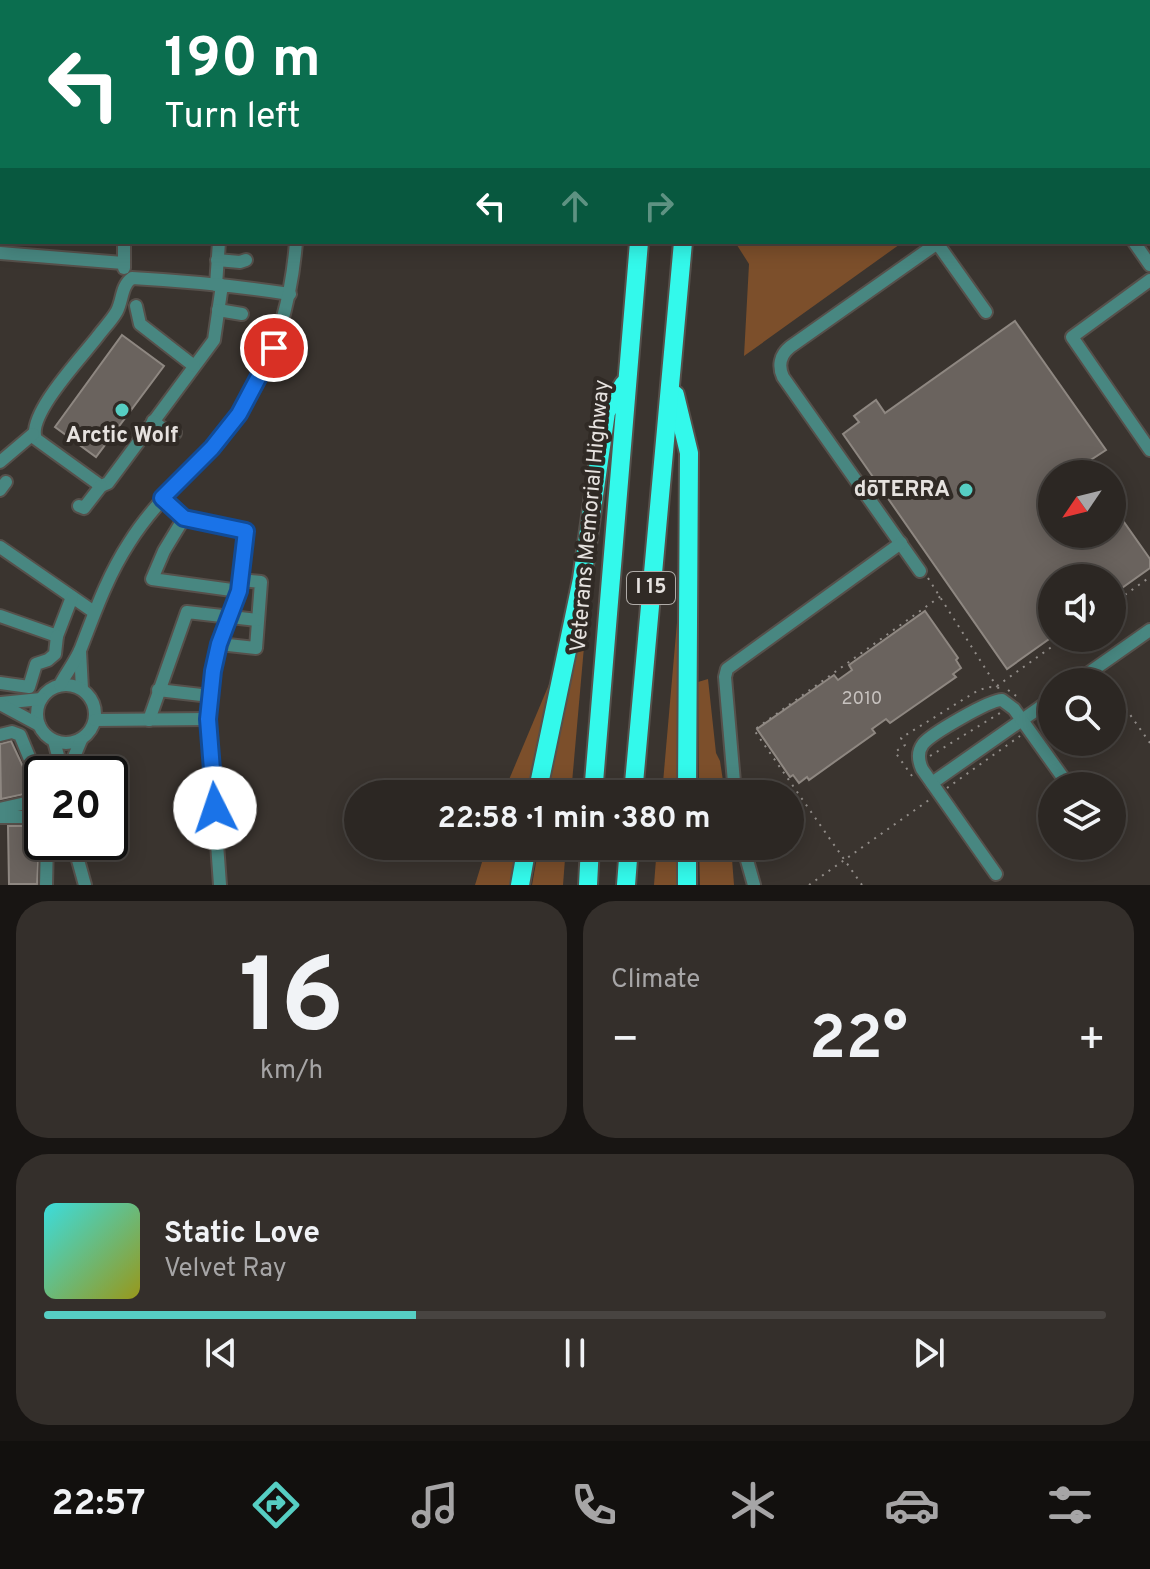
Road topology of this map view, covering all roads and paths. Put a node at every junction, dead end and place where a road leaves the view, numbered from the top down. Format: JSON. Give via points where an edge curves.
{"nodes":[{"id":1,"x":124,"y":244,"type":"edge"},
{"id":2,"x":219,"y":244,"type":"edge"},
{"id":3,"x":296,"y":244,"type":"edge"},
{"id":4,"x":639,"y":244,"type":"edge"},
{"id":5,"x":683,"y":244,"type":"edge"},
{"id":6,"x":937,"y":244,"type":"edge"},
{"id":7,"x":939,"y":244,"type":"edge"},
{"id":8,"x":1135,"y":244,"type":"edge"},
{"id":9,"x":0,"y":253,"type":"edge"},
{"id":10,"x":217,"y":260,"type":"junction"},
{"id":11,"x":246,"y":260,"type":"dead end"},
{"id":12,"x":123,"y":263,"type":"junction"},
{"id":13,"x":1150,"y":265,"type":"edge"},
{"id":14,"x":1150,"y":280,"type":"edge"},
{"id":15,"x":126,"y":283,"type":"junction"},
{"id":16,"x":219,"y":285,"type":"junction"},
{"id":17,"x":290,"y":294,"type":"junction"},
{"id":18,"x":136,"y":306,"type":"dead end"},
{"id":19,"x":218,"y":310,"type":"junction"},
{"id":20,"x":986,"y":312,"type":"dead end"},
{"id":21,"x":242,"y":314,"type":"dead end"},
{"id":22,"x":194,"y":366,"type":"junction"},
{"id":23,"x":625,"y":382,"type":"junction"},
{"id":24,"x":672,"y":382,"type":"junction"},
{"id":25,"x":153,"y":421,"type":"junction"},
{"id":26,"x":175,"y":433,"type":"dead end"},
{"id":27,"x":33,"y":434,"type":"junction"},
{"id":28,"x":1150,"y":450,"type":"edge"},
{"id":29,"x":0,"y":462,"type":"edge"},
{"id":30,"x":101,"y":486,"type":"junction"},
{"id":31,"x":162,"y":498,"type":"junction"},
{"id":32,"x":79,"y":506,"type":"dead end"},
{"id":33,"x":184,"y":518,"type":"junction"},
{"id":34,"x":901,"y":543,"type":"junction"},
{"id":35,"x":0,"y":547,"type":"edge"},
{"id":36,"x":920,"y":571,"type":"joint"},
{"id":37,"x":1150,"y":577,"type":"edge"},
{"id":38,"x":239,"y":585,"type":"junction"},
{"id":39,"x":1126,"y":594,"type":"edge"},
{"id":40,"x":941,"y":596,"type":"junction"},
{"id":41,"x":72,"y":597,"type":"junction"},
{"id":42,"x":94,"y":612,"type":"junction"},
{"id":43,"x":0,"y":616,"type":"edge"},
{"id":44,"x":229,"y":616,"type":"junction"},
{"id":45,"x":257,"y":620,"type":"junction"},
{"id":46,"x":1150,"y":630,"type":"edge"},
{"id":47,"x":57,"y":636,"type":"junction"},
{"id":48,"x":219,"y":644,"type":"junction"},
{"id":49,"x":80,"y":651,"type":"junction"},
{"id":50,"x":1045,"y":652,"type":"edge"},
{"id":51,"x":1096,"y":668,"type":"edge"},
{"id":52,"x":0,"y":683,"type":"edge"},
{"id":53,"x":81,"y":684,"type":"junction"},
{"id":54,"x":60,"y":685,"type":"junction"},
{"id":55,"x":997,"y":687,"type":"junction"},
{"id":56,"x":158,"y":690,"type":"junction"},
{"id":57,"x":210,"y":696,"type":"junction"},
{"id":58,"x":41,"y":699,"type":"junction"},
{"id":59,"x":0,"y":704,"type":"edge"},
{"id":60,"x":1009,"y":704,"type":"junction"},
{"id":61,"x":1038,"y":709,"type":"edge"},
{"id":62,"x":1126,"y":709,"type":"edge"},
{"id":63,"x":208,"y":719,"type":"junction"},
{"id":64,"x":95,"y":720,"type":"junction"},
{"id":65,"x":149,"y":720,"type":"junction"},
{"id":66,"x":1022,"y":720,"type":"junction"},
{"id":67,"x":39,"y":725,"type":"junction"},
{"id":68,"x":0,"y":735,"type":"edge"},
{"id":69,"x":81,"y":740,"type":"junction"},
{"id":70,"x":54,"y":741,"type":"junction"},
{"id":71,"x":1150,"y":743,"type":"edge"},
{"id":72,"x":895,"y":752,"type":"dead end"},
{"id":73,"x":59,"y":756,"type":"edge"},
{"id":74,"x":73,"y":756,"type":"edge"},
{"id":75,"x":919,"y":763,"type":"junction"},
{"id":76,"x":1059,"y":772,"type":"edge"},
{"id":77,"x":540,"y":780,"type":"edge"},
{"id":78,"x":594,"y":780,"type":"edge"},
{"id":79,"x":634,"y":780,"type":"edge"},
{"id":80,"x":687,"y":780,"type":"edge"},
{"id":81,"x":734,"y":780,"type":"edge"},
{"id":82,"x":932,"y":783,"type":"junction"},
{"id":83,"x":0,"y":809,"type":"edge"},
{"id":84,"x":0,"y":817,"type":"edge"},
{"id":85,"x":24,"y":817,"type":"edge"},
{"id":86,"x":47,"y":860,"type":"edge"},
{"id":87,"x":78,"y":860,"type":"edge"},
{"id":88,"x":524,"y":860,"type":"edge"},
{"id":89,"x":589,"y":860,"type":"edge"},
{"id":90,"x":628,"y":860,"type":"edge"},
{"id":91,"x":687,"y":860,"type":"edge"},
{"id":92,"x":747,"y":860,"type":"edge"},
{"id":93,"x":996,"y":874,"type":"dead end"},
{"id":94,"x":46,"y":885,"type":"edge"},
{"id":95,"x":85,"y":885,"type":"edge"},
{"id":96,"x":220,"y":885,"type":"edge"},
{"id":97,"x":520,"y":885,"type":"edge"},
{"id":98,"x":588,"y":885,"type":"edge"},
{"id":99,"x":626,"y":885,"type":"edge"},
{"id":100,"x":687,"y":885,"type":"edge"},
{"id":101,"x":754,"y":885,"type":"edge"},
{"id":102,"x":862,"y":885,"type":"edge"}],
"edges":[{"from":1,"to":12,"type":"street"},
{"from":2,"to":10,"type":"street"},
{"from":3,"to":17,"type":"street"},
{"from":4,"to":23,"type":"highway","name":"Veterans Memorial Highway","number":"I 15"},
{"from":5,"to":24,"type":"highway","number":"I 15"},
{"from":6,"to":34,"type":"street","via":[[790,347],[780,361],[783,377]]},
{"from":7,"to":20,"type":"street"},
{"from":8,"to":13,"type":"street"},
{"from":9,"to":12,"type":"street"},
{"from":10,"to":11,"type":"street"},
{"from":10,"to":16,"type":"street"},
{"from":12,"to":15,"type":"street"},
{"from":14,"to":28,"type":"street","via":[[1072,337]]},
{"from":15,"to":16,"type":"street","via":[[132,278]]},
{"from":15,"to":27,"type":"street","via":[[118,309],[40,413]]},
{"from":16,"to":17,"type":"street"},
{"from":16,"to":19,"type":"street"},
{"from":17,"to":31,"type":"street","via":[[274,348],[239,414]]},
{"from":18,"to":22,"type":"street","via":[[140,324]]},
{"from":19,"to":21,"type":"street"},
{"from":19,"to":22,"type":"street","via":[[214,340]]},
{"from":22,"to":25,"type":"street"},
{"from":23,"to":77,"type":"highway","via":[[606,412],[582,579]]},
{"from":23,"to":78,"type":"highway","name":"Veterans Memorial Highway","number":"I 15"},
{"from":24,"to":79,"type":"highway","number":"I 15"},
{"from":24,"to":80,"type":"highway","via":[[689,453]]},
{"from":25,"to":26,"type":"street"},
{"from":25,"to":30,"type":"street"},
{"from":27,"to":29,"type":"street"},
{"from":27,"to":30,"type":"street"},
{"from":30,"to":32,"type":"street","via":[[89,504]]},
{"from":31,"to":33,"type":"street"},
{"from":31,"to":42,"type":"street","via":[[122,554]]},
{"from":33,"to":38,"type":"street","via":[[246,531]]},
{"from":33,"to":38,"type":"street","via":[[152,579]]},
{"from":34,"to":36,"type":"street"},
{"from":34,"to":81,"type":"street","via":[[727,669]]},
{"from":35,"to":41,"type":"street"},
{"from":36,"to":40,"type":"path"},
{"from":37,"to":39,"type":"path"},
{"from":38,"to":44,"type":"street"},
{"from":38,"to":45,"type":"street","via":[[261,582]]},
{"from":40,"to":55,"type":"path"},
{"from":40,"to":102,"type":"path","via":[[754,730]]},
{"from":41,"to":42,"type":"street"},
{"from":41,"to":47,"type":"street"},
{"from":42,"to":49,"type":"street"},
{"from":43,"to":47,"type":"street"},
{"from":44,"to":45,"type":"street"},
{"from":44,"to":48,"type":"street"},
{"from":44,"to":56,"type":"street","via":[[187,612]]},
{"from":45,"to":48,"type":"street","via":[[256,648]]},
{"from":46,"to":51,"type":"street"},
{"from":47,"to":52,"type":"street","via":[[55,654],[36,664],[29,687]]},
{"from":48,"to":57,"type":"street"},
{"from":49,"to":53,"type":"street"},
{"from":49,"to":54,"type":"street"},
{"from":50,"to":55,"type":"path"},
{"from":53,"to":54,"type":"street"},
{"from":53,"to":64,"type":"street","via":[[94,702]]},
{"from":54,"to":58,"type":"street"},
{"from":55,"to":60,"type":"path"},
{"from":55,"to":60,"type":"path","via":[[1021,700]]},
{"from":55,"to":72,"type":"path","via":[[971,693],[912,730]]},
{"from":56,"to":57,"type":"street"},
{"from":56,"to":65,"type":"street"},
{"from":57,"to":63,"type":"street"},
{"from":58,"to":59,"type":"street"},
{"from":58,"to":67,"type":"street"},
{"from":59,"to":67,"type":"street"},
{"from":60,"to":66,"type":"street"},
{"from":60,"to":75,"type":"path"},
{"from":60,"to":75,"type":"street","via":[[988,703],[926,740]]},
{"from":61,"to":66,"type":"street"},
{"from":62,"to":71,"type":"path"},
{"from":63,"to":65,"type":"street"},
{"from":63,"to":96,"type":"street"},
{"from":64,"to":65,"type":"street"},
{"from":64,"to":69,"type":"street"},
{"from":66,"to":76,"type":"street"},
{"from":66,"to":82,"type":"street"},
{"from":67,"to":70,"type":"street"},
{"from":68,"to":83,"type":"street","via":[[20,735],[39,800]]},
{"from":69,"to":70,"type":"street"},
{"from":69,"to":74,"type":"street"},
{"from":70,"to":73,"type":"street"},
{"from":75,"to":82,"type":"street"},
{"from":82,"to":93,"type":"street"},
{"from":84,"to":85,"type":"street"},
{"from":86,"to":94,"type":"street"},
{"from":87,"to":95,"type":"street"},
{"from":88,"to":97,"type":"highway"},
{"from":89,"to":98,"type":"highway"},
{"from":90,"to":99,"type":"highway"},
{"from":91,"to":100,"type":"highway"},
{"from":92,"to":101,"type":"street"}]}
